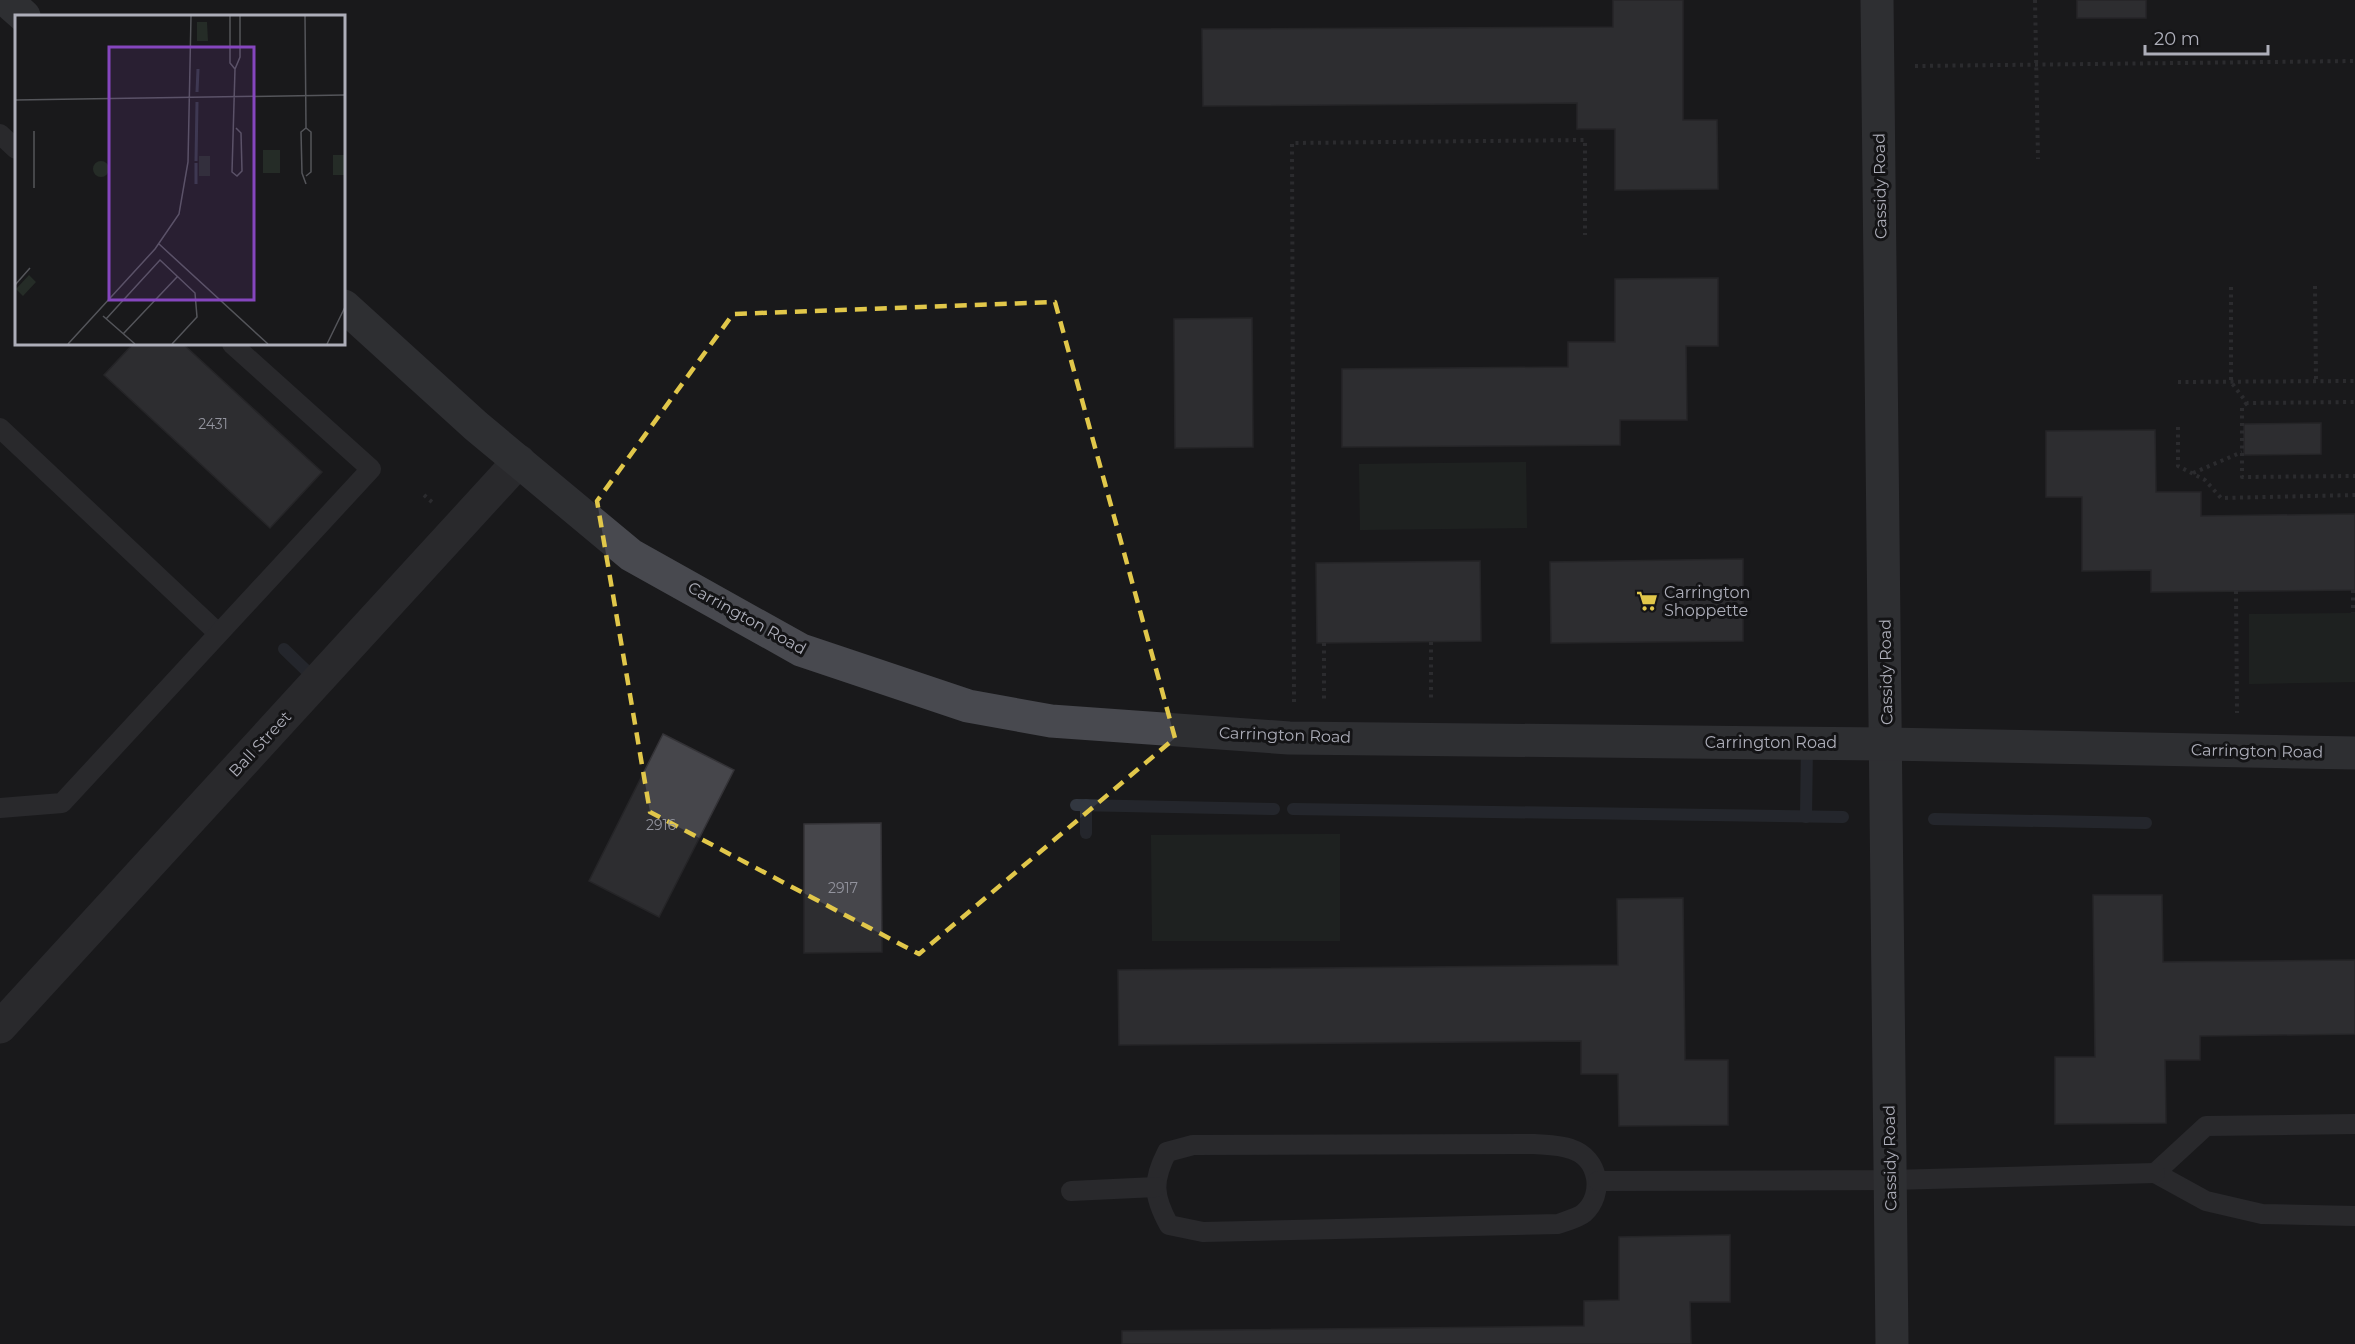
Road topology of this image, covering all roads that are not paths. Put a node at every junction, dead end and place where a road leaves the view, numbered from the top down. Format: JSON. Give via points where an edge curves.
{"nodes":[{"id":1,"x":6,"y":0,"type":"edge"},
{"id":2,"x":1877,"y":0,"type":"edge"},
{"id":3,"x":23,"y":15,"type":"edge"},
{"id":4,"x":0,"y":134,"type":"edge"},
{"id":5,"x":15,"y":147,"type":"edge"},
{"id":6,"x":345,"y":307,"type":"edge"},
{"id":7,"x":233,"y":345,"type":"edge"},
{"id":8,"x":0,"y":428,"type":"edge"},
{"id":9,"x":519,"y":461,"type":"junction"},
{"id":10,"x":218,"y":633,"type":"junction"},
{"id":11,"x":1886,"y":744,"type":"junction"},
{"id":12,"x":2355,"y":753,"type":"edge"},
{"id":13,"x":0,"y":808,"type":"edge"},
{"id":14,"x":0,"y":1027,"type":"edge"},
{"id":15,"x":2355,"y":1124,"type":"edge"},
{"id":16,"x":2155,"y":1173,"type":"junction"},
{"id":17,"x":1890,"y":1180,"type":"junction"},
{"id":18,"x":1598,"y":1181,"type":"junction"},
{"id":19,"x":1156,"y":1186,"type":"junction"},
{"id":20,"x":1071,"y":1191,"type":"dead end"},
{"id":21,"x":2355,"y":1216,"type":"edge"},
{"id":22,"x":1892,"y":1344,"type":"edge"}],
"edges":[{"from":1,"to":3,"type":"street"},
{"from":2,"to":11,"type":"street","name":"Cassidy Road"},
{"from":4,"to":5,"type":"lane"},
{"from":6,"to":9,"type":"street","name":"Carrington Road"},
{"from":7,"to":10,"type":"lane","via":[[371,469]]},
{"from":8,"to":10,"type":"lane"},
{"from":9,"to":11,"type":"street","name":"Carrington Road","via":[[632,555],[801,650],[968,706],[1051,721],[1288,738]]},
{"from":9,"to":14,"type":"street","name":"Ball Street"},
{"from":10,"to":13,"type":"lane","via":[[62,803]]},
{"from":11,"to":12,"type":"street","name":"Carrington Road"},
{"from":11,"to":17,"type":"street","name":"Cassidy Road"},
{"from":15,"to":16,"type":"lane","via":[[2206,1125]]},
{"from":16,"to":17,"type":"lane"},
{"from":16,"to":21,"type":"lane","via":[[2206,1200],[2262,1214]]},
{"from":17,"to":18,"type":"lane"},
{"from":17,"to":22,"type":"street","name":"Cassidy Road"},
{"from":18,"to":19,"type":"lane","via":[[1590,1160],[1572,1149],[1534,1144],[1192,1145],[1167,1152],[1157,1172]]},
{"from":18,"to":19,"type":"lane","via":[[1594,1199],[1583,1214],[1558,1224],[1203,1232],[1169,1225],[1158,1206]]},
{"from":19,"to":20,"type":"lane"}]}
